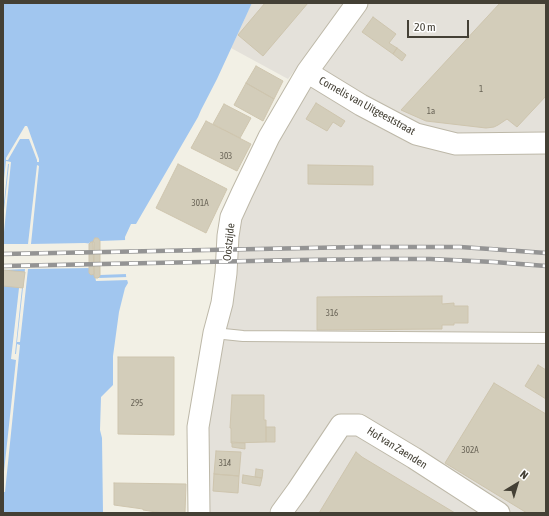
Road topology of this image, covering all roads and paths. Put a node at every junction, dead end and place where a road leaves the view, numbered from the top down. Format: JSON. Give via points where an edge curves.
{"nodes":[{"id":1,"x":357,"y":3,"type":"edge"},
{"id":2,"x":308,"y":72,"type":"junction"},
{"id":3,"x":546,"y":144,"type":"edge"},
{"id":4,"x":214,"y":333,"type":"junction"},
{"id":5,"x":546,"y":338,"type":"edge"},
{"id":6,"x":199,"y":513,"type":"edge"},
{"id":7,"x":281,"y":513,"type":"edge"},
{"id":8,"x":499,"y":513,"type":"edge"}],
"edges":[{"from":1,"to":2,"type":"street","name":"Oostzijde"},
{"from":2,"to":3,"type":"street","name":"Cornelis van Uitgeeststraat","via":[[361,105],[416,134],[456,144]]},
{"from":2,"to":4,"type":"street","name":"Oostzijde","via":[[269,137],[232,217],[228,236],[225,287]]},
{"from":4,"to":5,"type":"lane","via":[[243,336]]},
{"from":4,"to":6,"type":"street","name":"Oostzijde","via":[[198,427]]},
{"from":7,"to":8,"type":"street","name":"Hof van Zaenden","via":[[341,425],[359,425]]}]}
